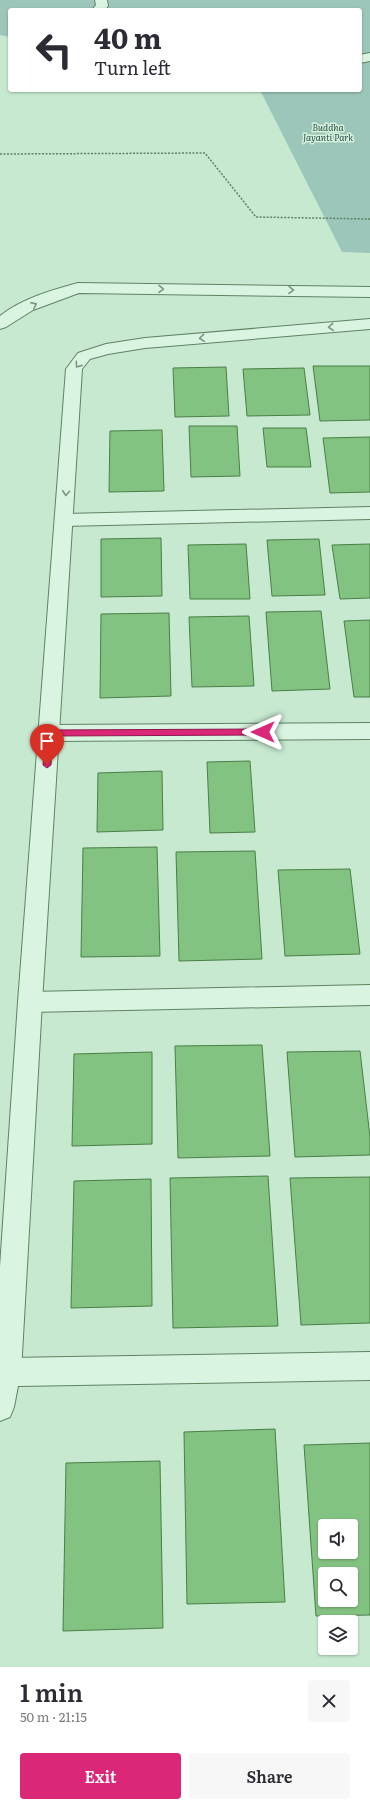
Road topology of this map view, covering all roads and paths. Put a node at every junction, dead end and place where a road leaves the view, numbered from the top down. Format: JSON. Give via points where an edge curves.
{"nodes":[{"id":1,"x":0,"y":154,"type":"edge"},
{"id":2,"x":370,"y":219,"type":"edge"},
{"id":3,"x":370,"y":292,"type":"edge"},
{"id":4,"x":0,"y":324,"type":"edge"},
{"id":5,"x":370,"y":324,"type":"edge"},
{"id":6,"x":370,"y":513,"type":"edge"},
{"id":7,"x":64,"y":520,"type":"junction"},
{"id":8,"x":370,"y":731,"type":"edge"},
{"id":9,"x":49,"y":733,"type":"junction"},
{"id":10,"x":370,"y":995,"type":"edge"},
{"id":11,"x":30,"y":1002,"type":"junction"},
{"id":12,"x":370,"y":1366,"type":"edge"},
{"id":13,"x":3,"y":1379,"type":"edge"},
{"id":14,"x":0,"y":1407,"type":"edge"}],
"edges":[{"from":1,"to":2,"type":"path","via":[[205,153],[256,217]]},
{"from":4,"to":3,"type":"street","one_way":true,"via":[[43,300],[78,288]]},
{"from":5,"to":7,"type":"street","one_way":true,"via":[[145,344],[106,349],[84,356],[74,369]]},
{"from":6,"to":7,"type":"street"},
{"from":7,"to":9,"type":"street"},
{"from":8,"to":9,"type":"street"},
{"from":9,"to":11,"type":"street"},
{"from":10,"to":11,"type":"street"},
{"from":11,"to":13,"type":"street"},
{"from":12,"to":13,"type":"street"},
{"from":13,"to":14,"type":"street"}]}
